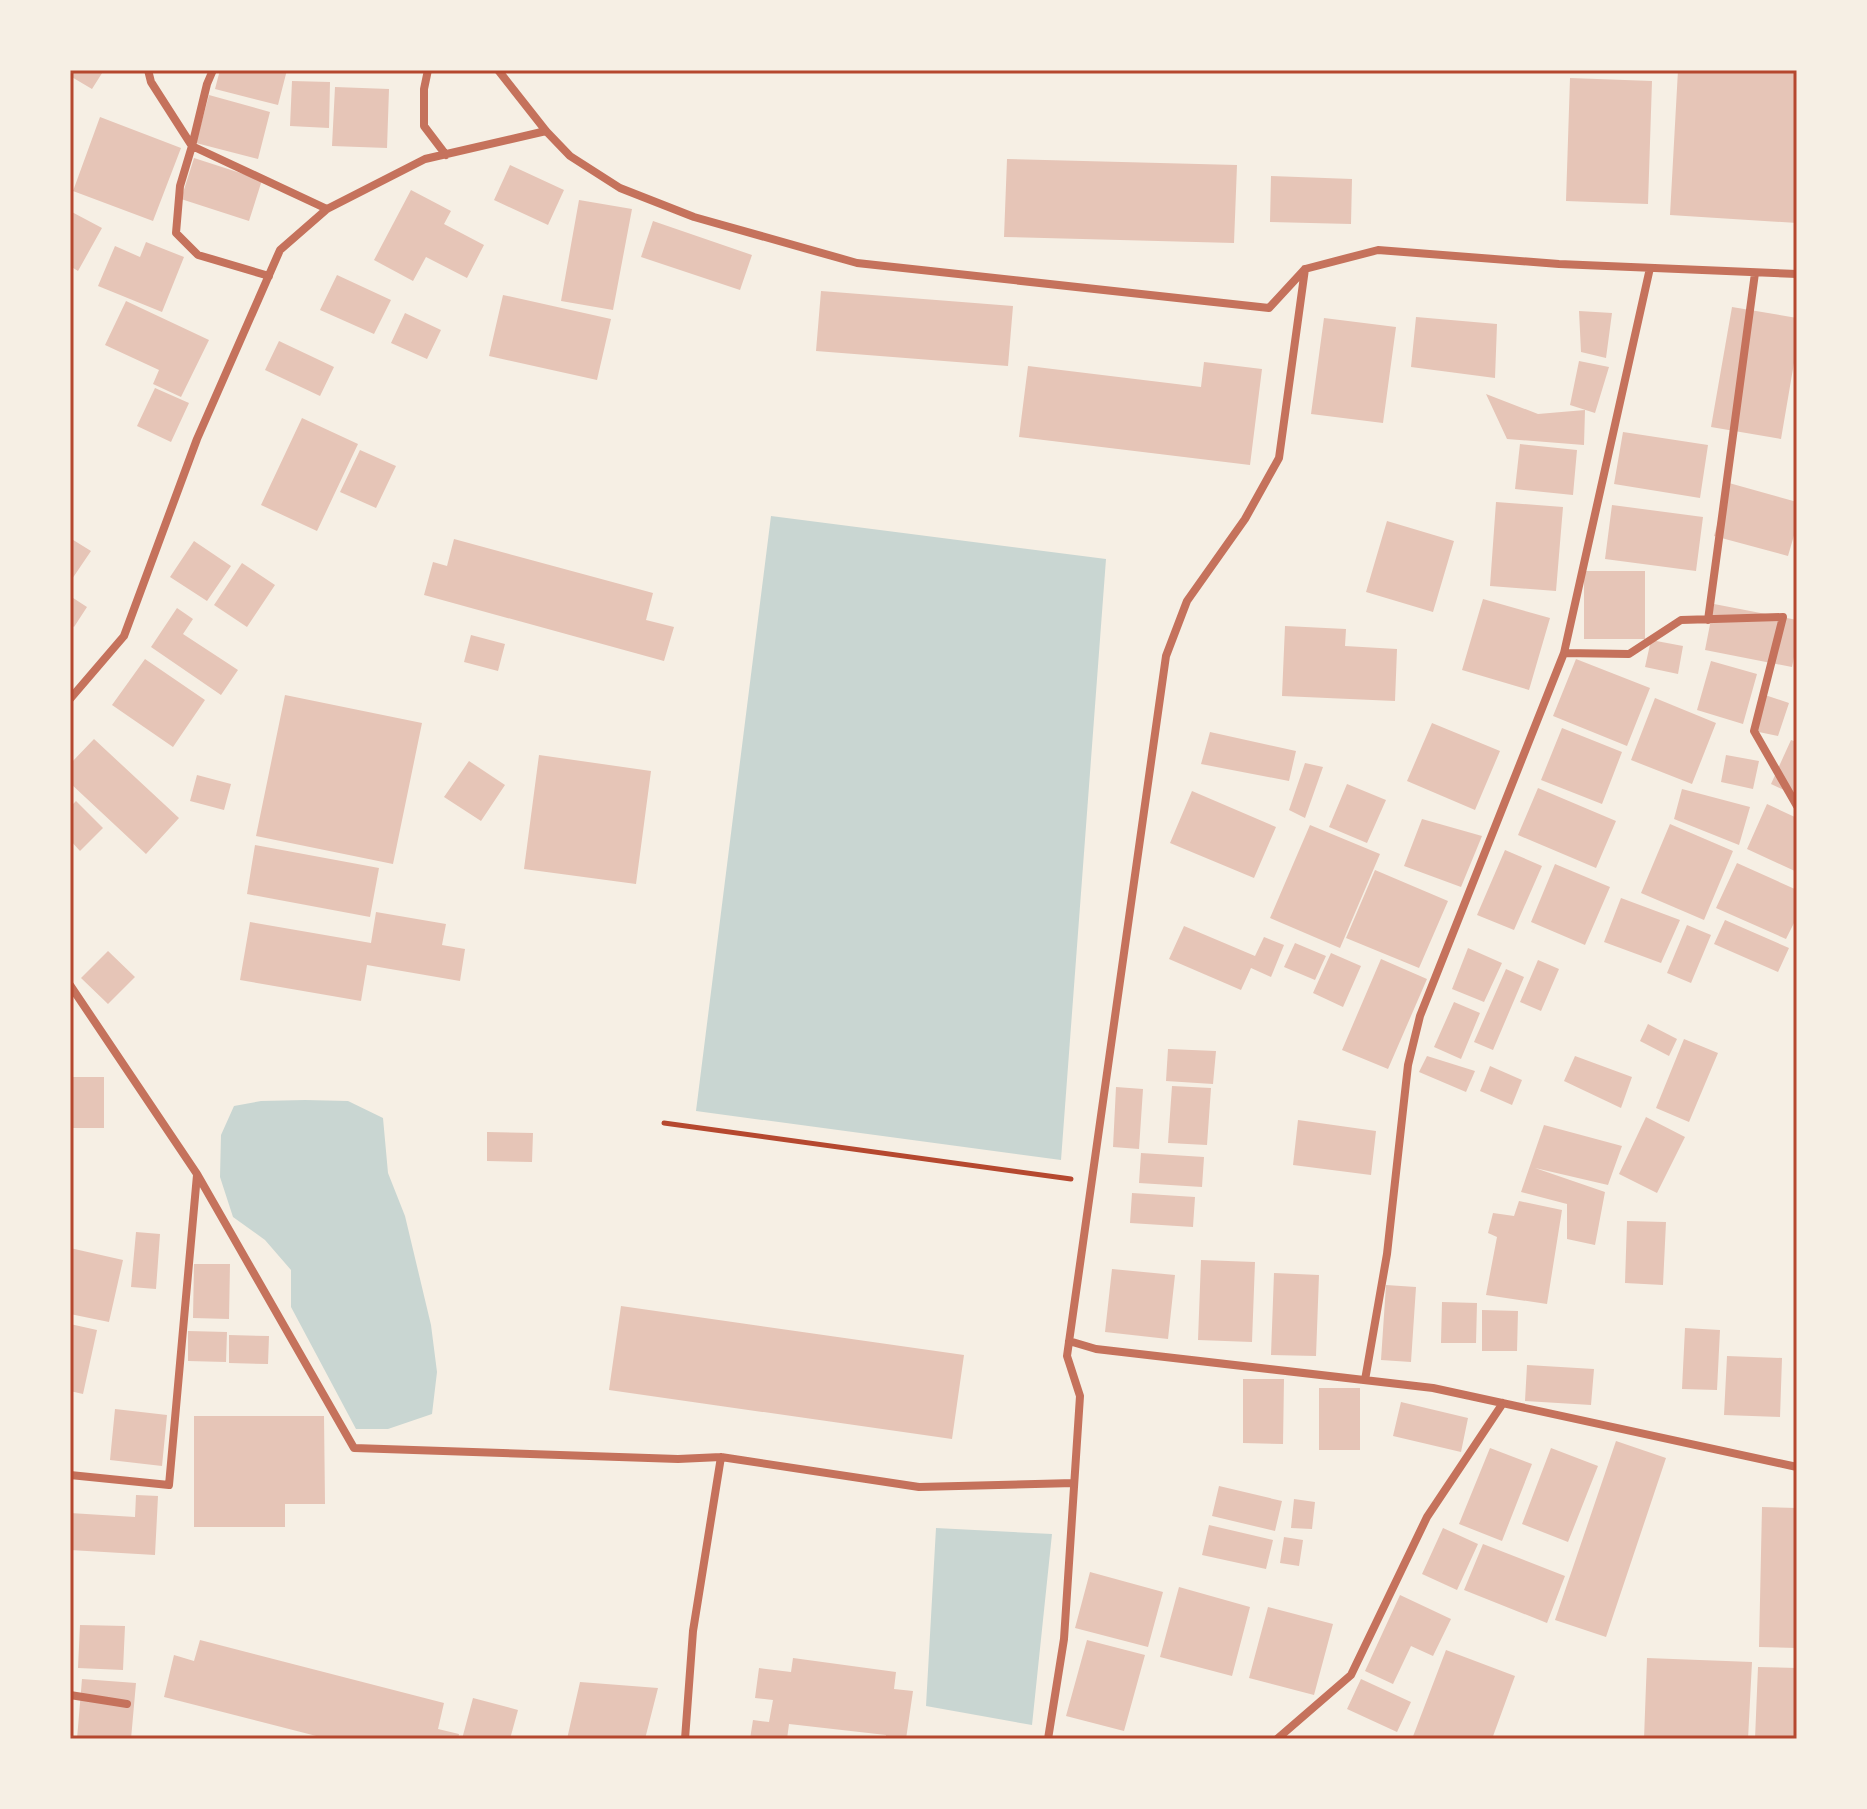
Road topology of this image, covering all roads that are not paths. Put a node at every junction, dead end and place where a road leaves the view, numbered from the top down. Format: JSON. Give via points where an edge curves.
{"nodes":[{"id":1,"x":148,"y":70,"type":"edge"},
{"id":2,"x":213,"y":70,"type":"edge"},
{"id":3,"x":428,"y":70,"type":"edge"},
{"id":4,"x":498,"y":70,"type":"edge"},
{"id":5,"x":546,"y":131,"type":"junction"},
{"id":6,"x":192,"y":146,"type":"junction"},
{"id":7,"x":446,"y":155,"type":"junction"},
{"id":8,"x":327,"y":209,"type":"junction"},
{"id":9,"x":1650,"y":268,"type":"junction"},
{"id":10,"x":1305,"y":269,"type":"junction"},
{"id":11,"x":1755,"y":273,"type":"junction"},
{"id":12,"x":1797,"y":274,"type":"edge"},
{"id":13,"x":269,"y":276,"type":"junction"},
{"id":14,"x":1708,"y":620,"type":"junction"},
{"id":15,"x":1564,"y":653,"type":"junction"},
{"id":16,"x":70,"y":699,"type":"edge"},
{"id":17,"x":1796,"y":800,"type":"edge"},
{"id":18,"x":70,"y":985,"type":"edge"},
{"id":19,"x":197,"y":1174,"type":"junction"},
{"id":20,"x":1069,"y":1341,"type":"junction"},
{"id":21,"x":1365,"y":1380,"type":"junction"},
{"id":22,"x":1503,"y":1403,"type":"junction"},
{"id":23,"x":721,"y":1457,"type":"junction"},
{"id":24,"x":1797,"y":1467,"type":"edge"},
{"id":25,"x":70,"y":1475,"type":"edge"},
{"id":26,"x":1074,"y":1483,"type":"junction"},
{"id":27,"x":70,"y":1695,"type":"edge"},
{"id":28,"x":127,"y":1704,"type":"dead end"},
{"id":29,"x":685,"y":1739,"type":"edge"},
{"id":30,"x":1048,"y":1739,"type":"edge"},
{"id":31,"x":1277,"y":1739,"type":"edge"}],
"edges":[{"from":1,"to":6,"type":"street"},
{"from":2,"to":6,"type":"street"},
{"from":3,"to":7,"type":"street","via":[[424,126]]},
{"from":4,"to":5,"type":"street"},
{"from":5,"to":7,"type":"street"},
{"from":5,"to":10,"type":"street","via":[[570,156],[620,188],[694,217],[857,263],[1269,308]]},
{"from":6,"to":8,"type":"street"},
{"from":6,"to":13,"type":"street","via":[[180,186],[176,233],[198,255]]},
{"from":7,"to":8,"type":"street","via":[[425,159]]},
{"from":8,"to":13,"type":"street","via":[[280,250]]},
{"from":9,"to":10,"type":"street","via":[[1378,250]]},
{"from":9,"to":11,"type":"street"},
{"from":9,"to":15,"type":"street"},
{"from":10,"to":20,"type":"street","via":[[1279,458],[1245,519],[1187,601],[1166,656]]},
{"from":11,"to":12,"type":"street"},
{"from":11,"to":14,"type":"street"},
{"from":13,"to":16,"type":"street","via":[[197,439],[124,636]]},
{"from":14,"to":15,"type":"street","via":[[1681,620],[1629,654]]},
{"from":14,"to":17,"type":"street","via":[[1783,617],[1754,731]]},
{"from":15,"to":21,"type":"street","via":[[1420,1016],[1408,1065],[1387,1254]]},
{"from":18,"to":19,"type":"street"},
{"from":19,"to":23,"type":"street","via":[[354,1448]]},
{"from":19,"to":25,"type":"street","via":[[169,1485]]},
{"from":20,"to":21,"type":"street","via":[[1096,1349]]},
{"from":20,"to":26,"type":"street","via":[[1067,1356],[1080,1396]]},
{"from":21,"to":22,"type":"street"},
{"from":22,"to":24,"type":"street"},
{"from":22,"to":31,"type":"street","via":[[1427,1517],[1351,1675]]},
{"from":23,"to":26,"type":"street","via":[[919,1487]]},
{"from":23,"to":29,"type":"street","via":[[693,1631]]},
{"from":26,"to":30,"type":"street","via":[[1064,1639]]},
{"from":27,"to":28,"type":"street"}]}
